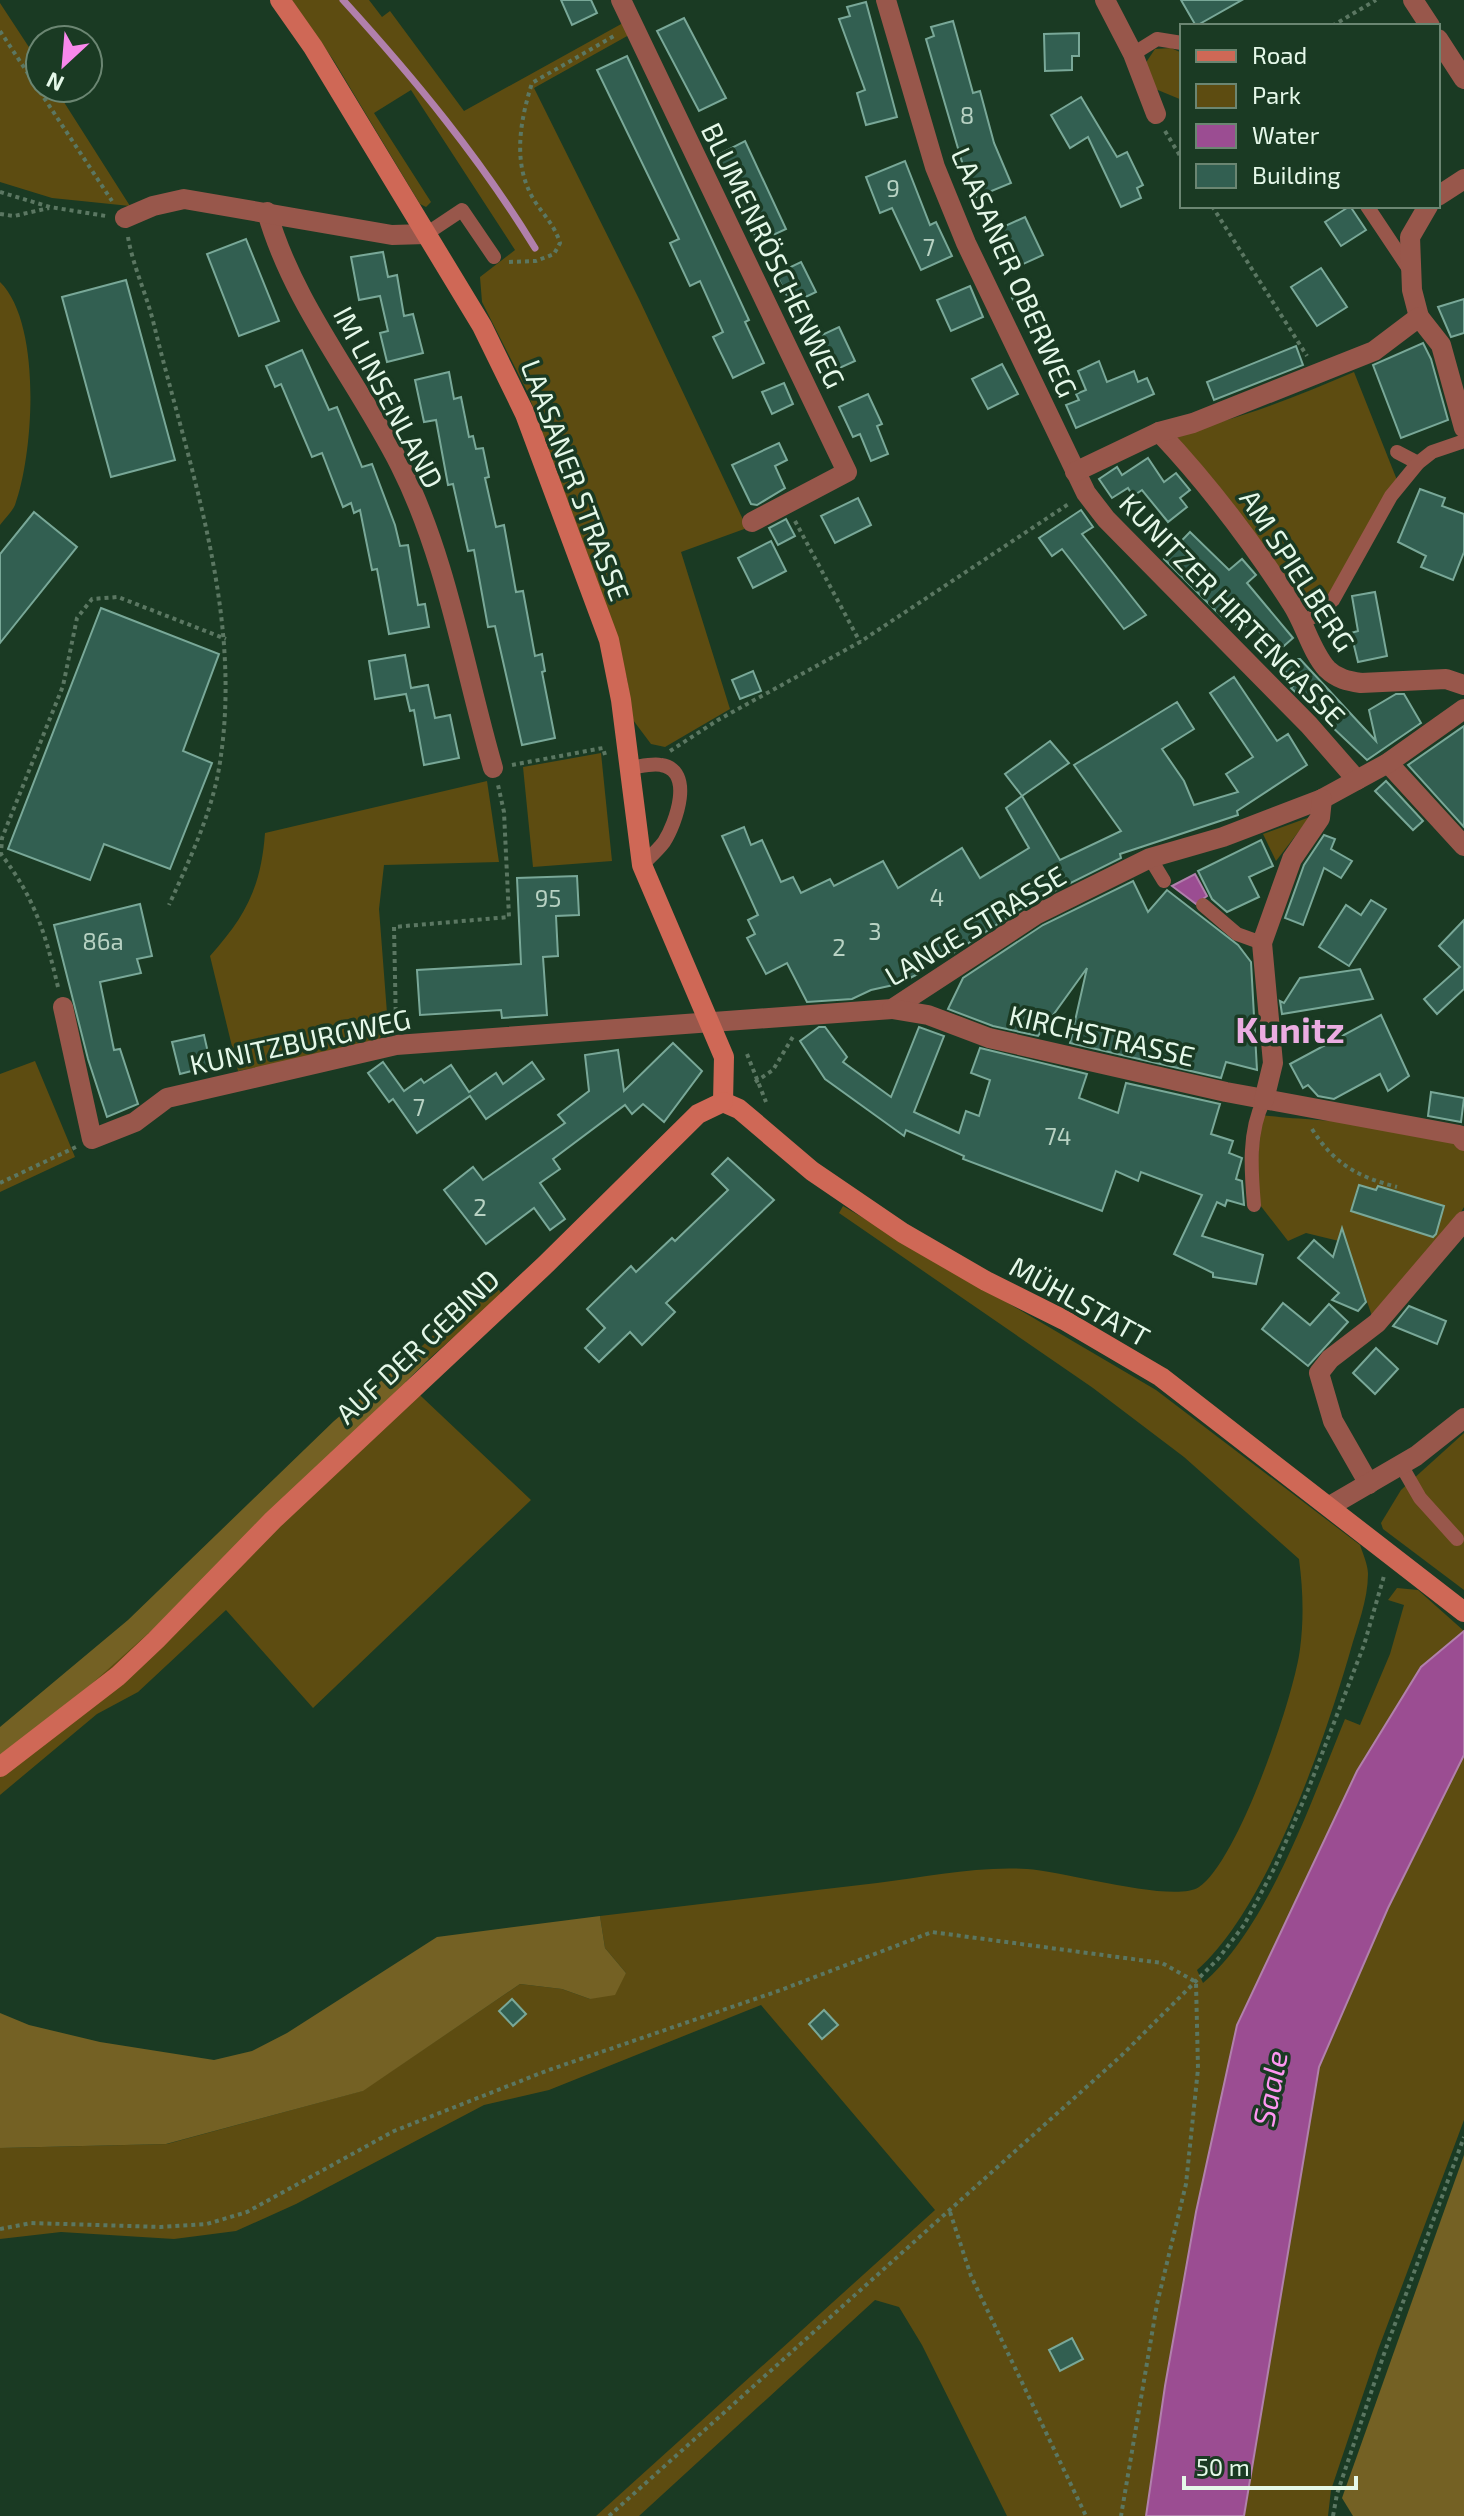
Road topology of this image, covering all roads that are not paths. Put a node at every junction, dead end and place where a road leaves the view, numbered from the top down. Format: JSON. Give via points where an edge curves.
{"nodes":[{"id":1,"x":280,"y":0,"type":"edge"},
{"id":2,"x":621,"y":0,"type":"edge"},
{"id":3,"x":886,"y":0,"type":"edge"},
{"id":4,"x":1105,"y":0,"type":"edge"},
{"id":5,"x":1413,"y":0,"type":"edge"},
{"id":6,"x":1429,"y":24,"type":"edge"},
{"id":7,"x":1440,"y":42,"type":"edge"},
{"id":8,"x":1180,"y":43,"type":"edge"},
{"id":9,"x":1133,"y":54,"type":"junction"},
{"id":10,"x":1464,"y":79,"type":"edge"},
{"id":11,"x":1156,"y":114,"type":"road end"},
{"id":12,"x":1464,"y":179,"type":"edge"},
{"id":13,"x":1440,"y":195,"type":"edge"},
{"id":14,"x":1368,"y":208,"type":"edge"},
{"id":15,"x":1427,"y":208,"type":"edge"},
{"id":16,"x":267,"y":212,"type":"junction"},
{"id":17,"x":125,"y":218,"type":"road end"},
{"id":18,"x":426,"y":234,"type":"junction"},
{"id":19,"x":494,"y":257,"type":"road end"},
{"id":20,"x":1411,"y":272,"type":"junction"},
{"id":21,"x":1419,"y":317,"type":"junction"},
{"id":22,"x":1464,"y":428,"type":"edge"},
{"id":23,"x":1159,"y":432,"type":"junction"},
{"id":24,"x":1464,"y":441,"type":"edge"},
{"id":25,"x":1397,"y":452,"type":"dead end"},
{"id":26,"x":1418,"y":463,"type":"junction"},
{"id":27,"x":1075,"y":472,"type":"junction"},
{"id":28,"x":752,"y":522,"type":"dead end"},
{"id":29,"x":1303,"y":620,"type":"junction"},
{"id":30,"x":1464,"y":685,"type":"edge"},
{"id":31,"x":1464,"y":709,"type":"edge"},
{"id":32,"x":1388,"y":763,"type":"junction"},
{"id":33,"x":493,"y":768,"type":"road end"},
{"id":34,"x":629,"y":768,"type":"junction"},
{"id":35,"x":1357,"y":780,"type":"junction"},
{"id":36,"x":1322,"y":799,"type":"junction"},
{"id":37,"x":1464,"y":846,"type":"edge"},
{"id":38,"x":1150,"y":858,"type":"junction"},
{"id":39,"x":642,"y":865,"type":"junction"},
{"id":40,"x":1164,"y":881,"type":"dead end"},
{"id":41,"x":1203,"y":905,"type":"dead end"},
{"id":42,"x":1262,"y":943,"type":"junction"},
{"id":43,"x":63,"y":1007,"type":"road end"},
{"id":44,"x":892,"y":1009,"type":"junction"},
{"id":45,"x":712,"y":1024,"type":"junction"},
{"id":46,"x":1264,"y":1100,"type":"junction"},
{"id":47,"x":723,"y":1102,"type":"junction"},
{"id":48,"x":1462,"y":1137,"type":"edge"},
{"id":49,"x":1254,"y":1205,"type":"dead end"},
{"id":50,"x":1464,"y":1221,"type":"edge"},
{"id":51,"x":1464,"y":1418,"type":"edge"},
{"id":52,"x":1401,"y":1465,"type":"junction"},
{"id":53,"x":1369,"y":1484,"type":"junction"},
{"id":54,"x":1330,"y":1506,"type":"junction"},
{"id":55,"x":1457,"y":1539,"type":"dead end"},
{"id":56,"x":1464,"y":1612,"type":"edge"},
{"id":57,"x":0,"y":1767,"type":"edge"}],
"edges":[{"from":1,"to":18,"type":"street","name":"LAASANER STRASSE"},
{"from":2,"to":28,"type":"street","name":"BLUMENRÖSCHENWEG","via":[[847,472]]},
{"from":3,"to":27,"type":"street","name":"LAASANER OBERWEG","via":[[935,167]]},
{"from":4,"to":9,"type":"street"},
{"from":5,"to":6,"type":"street"},
{"from":7,"to":10,"type":"street"},
{"from":8,"to":9,"type":"lane","via":[[1157,39]]},
{"from":9,"to":11,"type":"street"},
{"from":12,"to":13,"type":"street"},
{"from":14,"to":20,"type":"lane"},
{"from":15,"to":20,"type":"street","via":[[1410,237]]},
{"from":16,"to":17,"type":"street","via":[[184,199]]},
{"from":16,"to":18,"type":"street","via":[[392,235]]},
{"from":16,"to":33,"type":"street","name":"IM LINSENLAND","via":[[280,257],[401,466],[434,550]]},
{"from":18,"to":19,"type":"lane","via":[[462,210]]},
{"from":18,"to":34,"type":"street","name":"LAASANER STRASSE","via":[[482,326],[525,414],[609,640]]},
{"from":20,"to":21,"type":"street"},
{"from":21,"to":22,"type":"street","via":[[1441,345]]},
{"from":21,"to":23,"type":"street","via":[[1374,351]]},
{"from":23,"to":27,"type":"street"},
{"from":23,"to":29,"type":"street","name":"AM SPIELBERG","via":[[1214,492]]},
{"from":24,"to":26,"type":"lane"},
{"from":25,"to":26,"type":"lane"},
{"from":26,"to":29,"type":"lane","via":[[1391,496],[1333,600]]},
{"from":27,"to":35,"type":"street","name":"KUNITZER HIRTENGASSE","via":[[1106,519]]},
{"from":29,"to":30,"type":"street","name":"AM SPIELBERG","via":[[1324,664],[1338,678],[1361,683],[1446,679]]},
{"from":31,"to":32,"type":"street","name":"LANGE STRASSE"},
{"from":32,"to":35,"type":"street","name":"LANGE STRASSE"},
{"from":32,"to":37,"type":"street"},
{"from":34,"to":39,"type":"street","name":"LAASANER STRASSE"},
{"from":34,"to":39,"type":"lane","via":[[659,764],[680,778],[681,794],[664,841]]},
{"from":35,"to":36,"type":"street","name":"LANGE STRASSE"},
{"from":36,"to":38,"type":"street","name":"LANGE STRASSE"},
{"from":36,"to":42,"type":"street","via":[[1320,818],[1292,859]]},
{"from":38,"to":40,"type":"lane"},
{"from":38,"to":44,"type":"street","name":"LANGE STRASSE","via":[[1037,914]]},
{"from":39,"to":45,"type":"street","name":"LAASANER STRASSE"},
{"from":41,"to":42,"type":"lane","via":[[1237,934]]},
{"from":42,"to":46,"type":"street","via":[[1273,1063]]},
{"from":43,"to":45,"type":"street","name":"KUNITZBURGWEG","via":[[92,1139],[135,1122],[167,1098],[396,1045]]},
{"from":44,"to":45,"type":"street","name":"LANGE STRASSE"},
{"from":44,"to":46,"type":"street","name":"KIRCHSTRASSE","via":[[928,1015],[989,1038]]},
{"from":45,"to":47,"type":"street","via":[[724,1057]]},
{"from":46,"to":48,"type":"street","name":"KIRCHSTRASSE"},
{"from":46,"to":49,"type":"lane","via":[[1255,1118]]},
{"from":47,"to":54,"type":"street","name":"MÜHLSTATT","via":[[903,1233],[1161,1377]]},
{"from":47,"to":57,"type":"street","name":"AUF DER GEBIND","via":[[698,1114],[273,1520],[118,1676]]},
{"from":50,"to":53,"type":"street","via":[[1377,1323],[1319,1373],[1333,1421]]},
{"from":51,"to":52,"type":"street"},
{"from":52,"to":53,"type":"street"},
{"from":52,"to":55,"type":"lane","via":[[1420,1498]]},
{"from":53,"to":54,"type":"street"},
{"from":54,"to":56,"type":"street","name":"MÜHLSTATT"}]}
